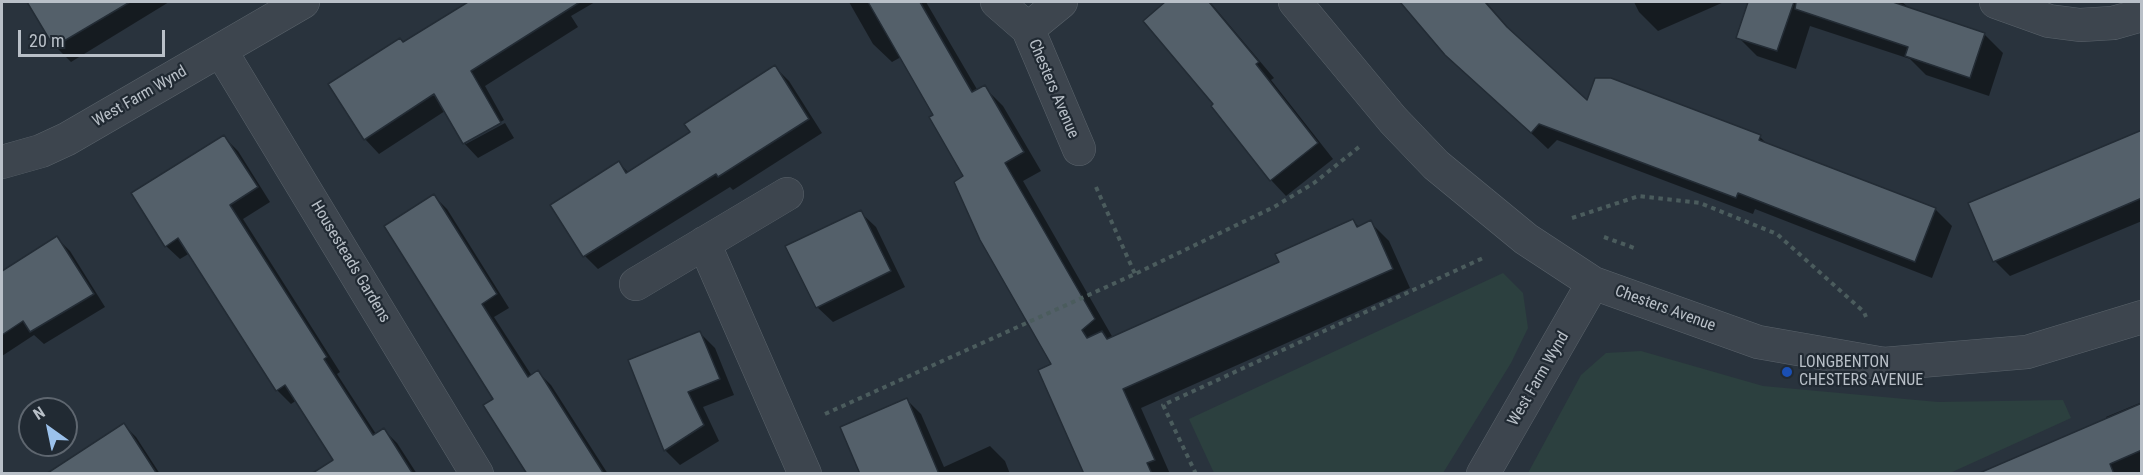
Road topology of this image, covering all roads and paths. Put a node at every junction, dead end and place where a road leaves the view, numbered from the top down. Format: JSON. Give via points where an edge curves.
{"nodes":[{"id":1,"x":303,"y":2,"type":"edge"},
{"id":2,"x":997,"y":2,"type":"edge"},
{"id":3,"x":1061,"y":2,"type":"edge"},
{"id":4,"x":1295,"y":2,"type":"edge"},
{"id":5,"x":1996,"y":2,"type":"edge"},
{"id":6,"x":2142,"y":15,"type":"edge"},
{"id":7,"x":1028,"y":29,"type":"junction"},
{"id":8,"x":221,"y":51,"type":"junction"},
{"id":9,"x":1393,"y":120,"type":"junction"},
{"id":10,"x":1079,"y":149,"type":"joint"},
{"id":11,"x":2,"y":162,"type":"edge"},
{"id":12,"x":787,"y":194,"type":"dead end"},
{"id":13,"x":1526,"y":239,"type":"junction"},
{"id":14,"x":704,"y":243,"type":"junction"},
{"id":15,"x":1135,"y":274,"type":"junction"},
{"id":16,"x":1593,"y":283,"type":"junction"},
{"id":17,"x":636,"y":284,"type":"dead end"},
{"id":18,"x":2142,"y":317,"type":"edge"},
{"id":19,"x":1884,"y":364,"type":"junction"},
{"id":20,"x":786,"y":431,"type":"junction"},
{"id":21,"x":477,"y":474,"type":"edge"},
{"id":22,"x":805,"y":474,"type":"edge"},
{"id":23,"x":1196,"y":474,"type":"edge"},
{"id":24,"x":1483,"y":474,"type":"edge"}],
"edges":[{"from":1,"to":8,"type":"street","name":"West Farm Wynd"},
{"from":2,"to":7,"type":"street","name":"Chesters Avenue"},
{"from":3,"to":7,"type":"street","name":"Chesters Avenue"},
{"from":4,"to":9,"type":"street","name":"Chesters Avenue"},
{"from":5,"to":6,"type":"street","via":[[2049,21],[2080,25]]},
{"from":7,"to":10,"type":"street","name":"Chesters Avenue"},
{"from":8,"to":11,"type":"street","name":"West Farm Wynd","via":[[67,139]]},
{"from":8,"to":21,"type":"street","name":"Housesteads Gardens"},
{"from":9,"to":13,"type":"street","name":"Chesters Avenue","via":[[1436,165]]},
{"from":9,"to":15,"type":"path","via":[[1314,183],[1274,207]]},
{"from":10,"to":15,"type":"path"},
{"from":12,"to":14,"type":"street"},
{"from":13,"to":16,"type":"street","name":"Chesters Avenue"},
{"from":13,"to":19,"type":"path","via":[[1564,221],[1639,196],[1700,203],[1777,234],[1864,312]]},
{"from":13,"to":23,"type":"path","via":[[1163,405]]},
{"from":14,"to":17,"type":"street"},
{"from":14,"to":20,"type":"street"},
{"from":15,"to":20,"type":"path"},
{"from":16,"to":19,"type":"street","name":"Chesters Avenue","via":[[1758,342]]},
{"from":16,"to":24,"type":"street","name":"West Farm Wynd"},
{"from":18,"to":19,"type":"street","name":"Chesters Avenue","via":[[2027,352]]},
{"from":20,"to":22,"type":"street"}]}
